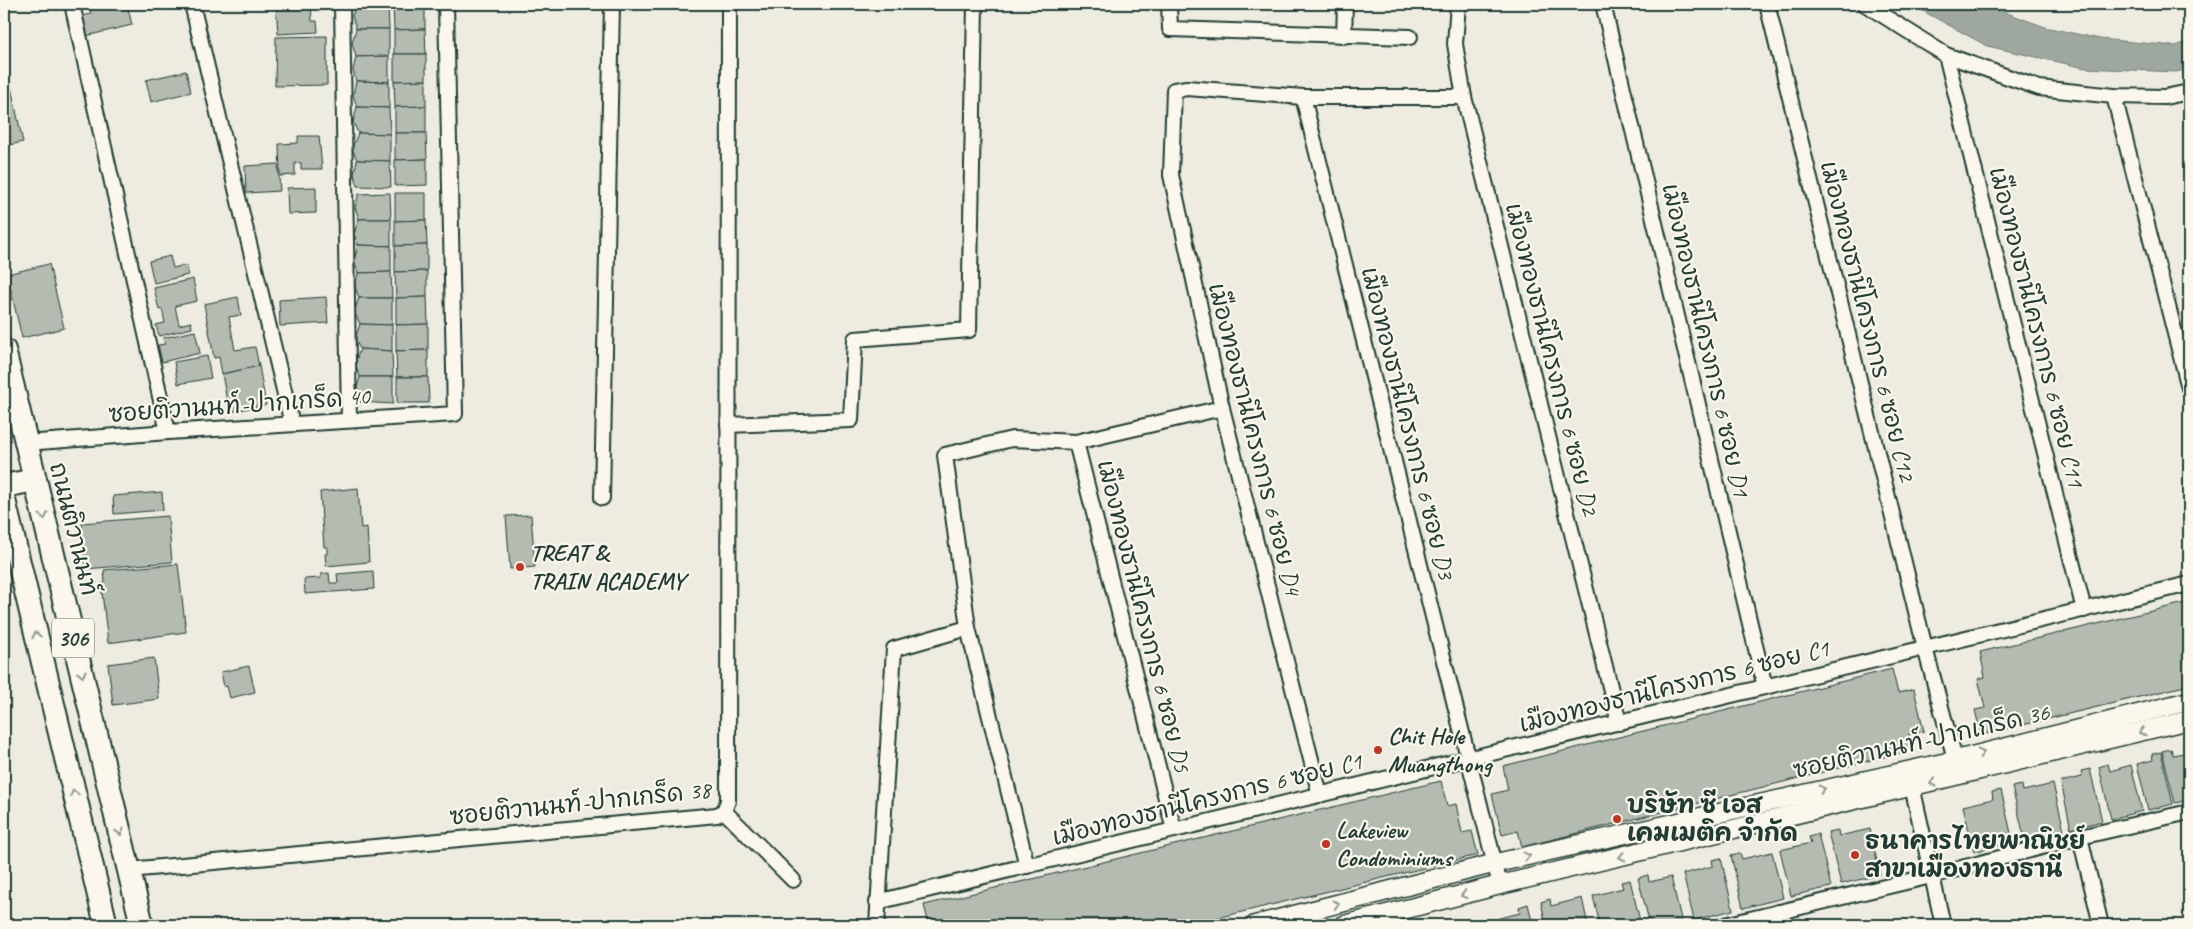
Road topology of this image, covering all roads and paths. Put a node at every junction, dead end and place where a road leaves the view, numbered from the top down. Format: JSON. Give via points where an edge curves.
{"nodes":[{"id":1,"x":72,"y":4,"type":"edge"},
{"id":2,"x":192,"y":4,"type":"edge"},
{"id":3,"x":342,"y":4,"type":"edge"},
{"id":4,"x":446,"y":4,"type":"edge"},
{"id":5,"x":612,"y":4,"type":"edge"},
{"id":6,"x":729,"y":4,"type":"edge"},
{"id":7,"x":975,"y":4,"type":"edge"},
{"id":8,"x":1169,"y":4,"type":"edge"},
{"id":9,"x":1345,"y":4,"type":"edge"},
{"id":10,"x":1458,"y":4,"type":"edge"},
{"id":11,"x":1603,"y":4,"type":"edge"},
{"id":12,"x":1767,"y":4,"type":"edge"},
{"id":13,"x":1865,"y":4,"type":"edge"},
{"id":14,"x":1344,"y":36,"type":"junction"},
{"id":15,"x":1410,"y":37,"type":"dead end"},
{"id":16,"x":1946,"y":55,"type":"junction"},
{"id":17,"x":2189,"y":92,"type":"edge"},
{"id":18,"x":2114,"y":96,"type":"junction"},
{"id":19,"x":1303,"y":97,"type":"junction"},
{"id":20,"x":1464,"y":97,"type":"junction"},
{"id":21,"x":4,"y":350,"type":"edge"},
{"id":22,"x":2189,"y":388,"type":"edge"},
{"id":23,"x":1222,"y":408,"type":"junction"},
{"id":24,"x":349,"y":420,"type":"junction"},
{"id":25,"x":292,"y":424,"type":"junction"},
{"id":26,"x":728,"y":425,"type":"junction"},
{"id":27,"x":168,"y":432,"type":"junction"},
{"id":28,"x":1076,"y":442,"type":"junction"},
{"id":29,"x":26,"y":443,"type":"junction"},
{"id":30,"x":35,"y":480,"type":"junction"},
{"id":31,"x":4,"y":486,"type":"edge"},
{"id":32,"x":602,"y":498,"type":"dead end"},
{"id":33,"x":6,"y":515,"type":"edge"},
{"id":34,"x":2189,"y":584,"type":"edge"},
{"id":35,"x":2084,"y":610,"type":"junction"},
{"id":36,"x":968,"y":628,"type":"junction"},
{"id":37,"x":1926,"y":648,"type":"junction"},
{"id":38,"x":1765,"y":687,"type":"junction"},
{"id":39,"x":2189,"y":701,"type":"edge"},
{"id":40,"x":2189,"y":720,"type":"edge"},
{"id":41,"x":1620,"y":722,"type":"junction"},
{"id":42,"x":1469,"y":759,"type":"junction"},
{"id":43,"x":1958,"y":768,"type":"junction"},
{"id":44,"x":1909,"y":769,"type":"junction"},
{"id":45,"x":1912,"y":788,"type":"junction"},
{"id":46,"x":1320,"y":795,"type":"junction"},
{"id":47,"x":724,"y":811,"type":"junction"},
{"id":48,"x":2189,"y":812,"type":"edge"},
{"id":49,"x":1174,"y":830,"type":"junction"},
{"id":50,"x":2080,"y":837,"type":"junction"},
{"id":51,"x":1496,"y":863,"type":"junction"},
{"id":52,"x":1027,"y":866,"type":"junction"},
{"id":53,"x":129,"y":870,"type":"junction"},
{"id":54,"x":1931,"y":876,"type":"junction"},
{"id":55,"x":793,"y":880,"type":"dead end"},
{"id":56,"x":1500,"y":885,"type":"junction"},
{"id":57,"x":877,"y":902,"type":"junction"},
{"id":58,"x":1780,"y":919,"type":"edge"},
{"id":59,"x":106,"y":925,"type":"edge"},
{"id":60,"x":142,"y":925,"type":"edge"},
{"id":61,"x":877,"y":925,"type":"edge"},
{"id":62,"x":1255,"y":925,"type":"edge"},
{"id":63,"x":1344,"y":925,"type":"edge"},
{"id":64,"x":1725,"y":925,"type":"edge"},
{"id":65,"x":1943,"y":925,"type":"edge"},
{"id":66,"x":2101,"y":925,"type":"edge"}],
"edges":[{"from":1,"to":27,"type":"street"},
{"from":2,"to":25,"type":"street"},
{"from":3,"to":24,"type":"street"},
{"from":4,"to":24,"type":"street","name":"ซอยติวานนท์-ปากเกร็ด 40","via":[[455,414]]},
{"from":5,"to":32,"type":"street"},
{"from":6,"to":26,"type":"street","name":"ซอยติวานนท์-ปากเกร็ด 38"},
{"from":7,"to":26,"type":"street","via":[[968,330],[855,339],[851,420]]},
{"from":8,"to":14,"type":"street","via":[[1170,29]]},
{"from":9,"to":14,"type":"street"},
{"from":10,"to":20,"type":"street","name":"เมืองทองธานีโครงการ 6 ซอย D2","via":[[1455,44]]},
{"from":11,"to":38,"type":"street","name":"เมืองทองธานีโครงการ 6 ซอย D1"},
{"from":12,"to":37,"type":"street","name":"เมืองทองธานีโครงการ 6 ซอย C12"},
{"from":13,"to":16,"type":"street"},
{"from":14,"to":15,"type":"street"},
{"from":16,"to":18,"type":"street","via":[[2039,88]]},
{"from":16,"to":35,"type":"street","name":"เมืองทองธานีโครงการ 6 ซอย C11"},
{"from":17,"to":18,"type":"street","via":[[2165,97]]},
{"from":18,"to":22,"type":"street"},
{"from":19,"to":20,"type":"street"},
{"from":19,"to":23,"type":"street","name":"เมืองทองธานีโครงการ 6 ซอย D4","via":[[1187,88],[1174,90],[1171,175]]},
{"from":19,"to":42,"type":"street","name":"เมืองทองธานีโครงการ 6 ซอย D3"},
{"from":20,"to":41,"type":"street","name":"เมืองทองธานีโครงการ 6 ซอย D2"},
{"from":21,"to":29,"type":"main road","name":"ถนนติวานนท์","number":"306"},
{"from":23,"to":28,"type":"street"},
{"from":23,"to":46,"type":"street","name":"เมืองทองธานีโครงการ 6 ซอย D4"},
{"from":24,"to":25,"type":"street","name":"ซอยติวานนท์-ปากเกร็ด 40"},
{"from":25,"to":27,"type":"street","name":"ซอยติวานนท์-ปากเกร็ด 40"},
{"from":26,"to":47,"type":"street","name":"ซอยติวานนท์-ปากเกร็ด 38","via":[[728,801]]},
{"from":27,"to":29,"type":"street","name":"ซอยติวานนท์-ปากเกร็ด 40"},
{"from":28,"to":36,"type":"street","via":[[1012,439],[945,455]]},
{"from":28,"to":49,"type":"street","name":"เมืองทองธานีโครงการ 6 ซอย D5"},
{"from":29,"to":30,"type":"main road","name":"ถนนติวานนท์","number":"306"},
{"from":30,"to":31,"type":"main road"},
{"from":30,"to":53,"type":"main road","name":"ถนนติวานนท์","number":"306","one_way":true},
{"from":59,"to":33,"type":"main road","number":"306","one_way":true},
{"from":34,"to":35,"type":"street","name":"เมืองทองธานีโครงการ 6 ซอย C1"},
{"from":35,"to":37,"type":"street","name":"เมืองทองธานีโครงการ 6 ซอย C1"},
{"from":36,"to":52,"type":"street"},
{"from":36,"to":57,"type":"street","via":[[894,649]]},
{"from":37,"to":38,"type":"street","name":"เมืองทองธานีโครงการ 6 ซอย C1"},
{"from":37,"to":43,"type":"street","name":"เมืองทองธานีโครงการ 6 ซอย C12"},
{"from":38,"to":41,"type":"street","name":"เมืองทองธานีโครงการ 6 ซอย C1"},
{"from":43,"to":39,"type":"street","name":"ซอยติวานนท์-ปากเกร็ด 36","one_way":true},
{"from":40,"to":43,"type":"street","name":"ซอยติวานนท์-ปากเกร็ด 36","one_way":true},
{"from":41,"to":42,"type":"street","name":"เมืองทองธานีโครงการ 6 ซอย C1"},
{"from":42,"to":46,"type":"street","name":"เมืองทองธานีโครงการ 6 ซอย C1"},
{"from":42,"to":51,"type":"street","name":"เมืองทองธานีโครงการ 6 ซอย D3"},
{"from":43,"to":44,"type":"street","name":"ซอยติวานนท์-ปากเกร็ด 36"},
{"from":43,"to":45,"type":"street","name":"ซอยติวานนท์-ปากเกร็ด 36","one_way":true},
{"from":44,"to":45,"type":"street"},
{"from":51,"to":44,"type":"street","name":"ซอยติวานนท์-ปากเกร็ด 36","one_way":true},
{"from":45,"to":54,"type":"street"},
{"from":45,"to":56,"type":"street","name":"ซอยติวานนท์-ปากเกร็ด 36","one_way":true},
{"from":46,"to":49,"type":"street","name":"เมืองทองธานีโครงการ 6 ซอย C1"},
{"from":47,"to":53,"type":"street","name":"ซอยติวานนท์-ปากเกร็ด 38","via":[[717,815]]},
{"from":47,"to":55,"type":"street"},
{"from":48,"to":50,"type":"street"},
{"from":49,"to":52,"type":"street","name":"เมืองทองธานีโครงการ 6 ซอย C1"},
{"from":50,"to":54,"type":"street"},
{"from":50,"to":66,"type":"street"},
{"from":51,"to":56,"type":"street","name":"เมืองทองธานีโครงการ 6 ซอย D3"},
{"from":62,"to":51,"type":"street","name":"ซอยติวานนท์-ปากเกร็ด 36","one_way":true},
{"from":52,"to":57,"type":"street","name":"เมืองทองธานีโครงการ 6 ซอย C1"},
{"from":53,"to":60,"type":"main road","name":"ถนนติวานนท์","number":"306"},
{"from":54,"to":58,"type":"street"},
{"from":54,"to":65,"type":"street"},
{"from":56,"to":63,"type":"street","name":"ซอยติวานนท์-ปากเกร็ด 36","one_way":true},
{"from":57,"to":61,"type":"street"},
{"from":58,"to":64,"type":"street"}]}
